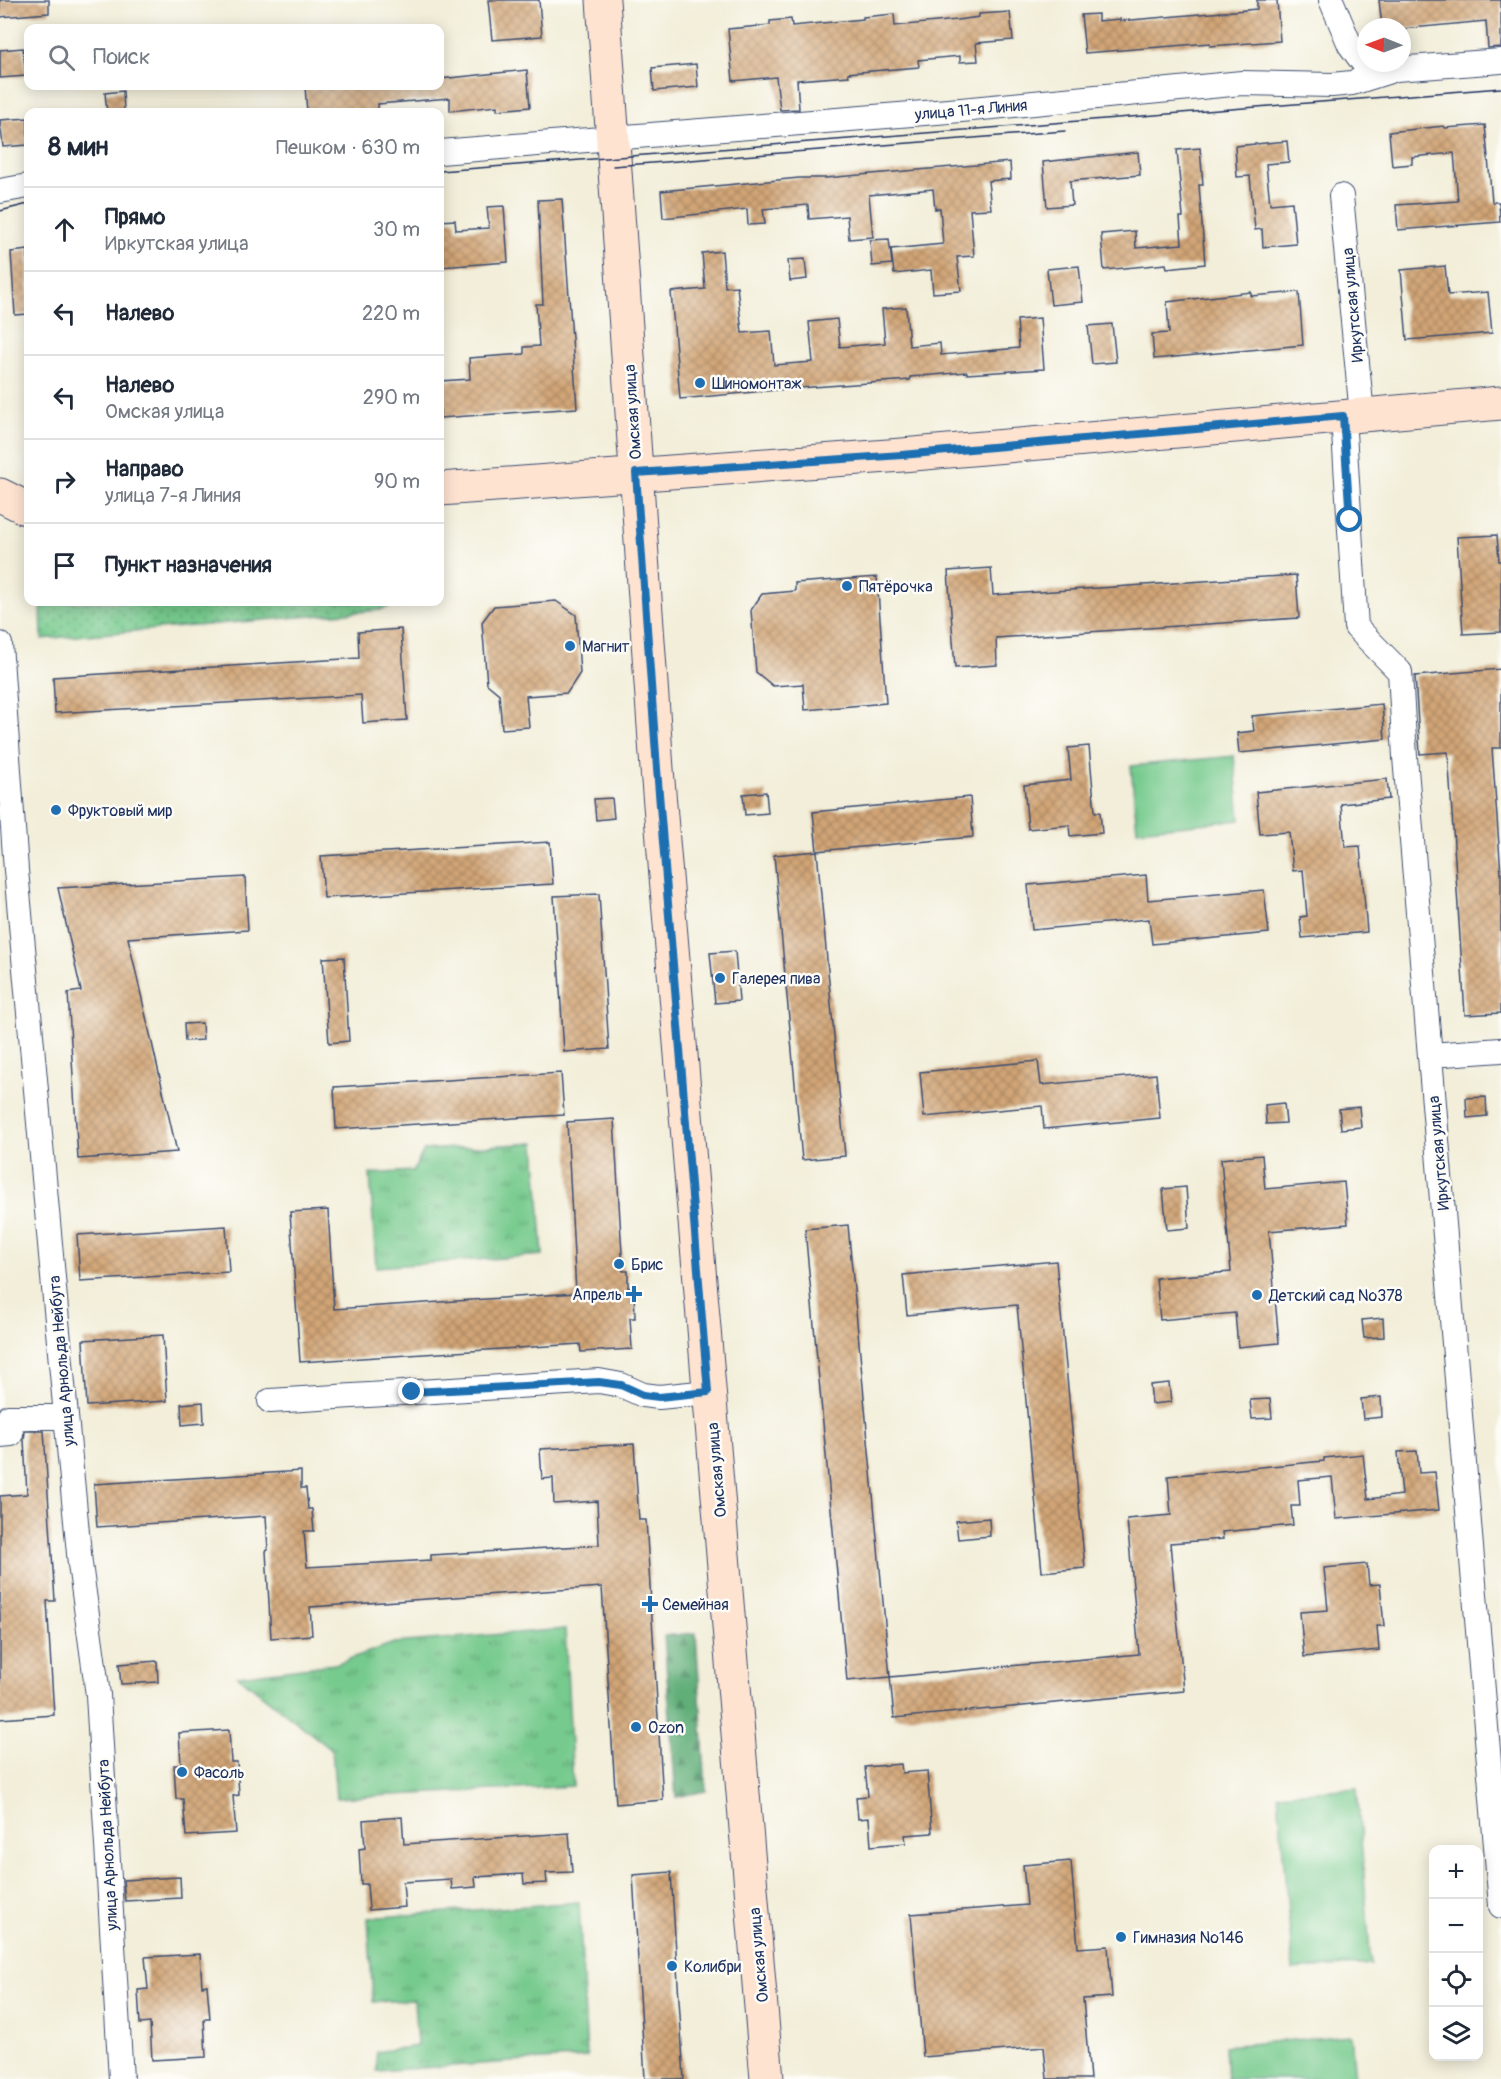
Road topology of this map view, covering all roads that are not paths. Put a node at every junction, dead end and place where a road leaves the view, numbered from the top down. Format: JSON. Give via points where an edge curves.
{"nodes":[{"id":1,"x":603,"y":0,"type":"edge"},
{"id":2,"x":1331,"y":0,"type":"edge"},
{"id":3,"x":1501,"y":61,"type":"edge"},
{"id":4,"x":1372,"y":75,"type":"junction"},
{"id":5,"x":613,"y":139,"type":"junction"},
{"id":6,"x":444,"y":152,"type":"edge"},
{"id":7,"x":24,"y":187,"type":"edge"},
{"id":8,"x":0,"y":191,"type":"edge"},
{"id":9,"x":1341,"y":196,"type":"dead end"},
{"id":10,"x":1501,"y":403,"type":"edge"},
{"id":11,"x":1353,"y":415,"type":"junction"},
{"id":12,"x":636,"y":473,"type":"junction"},
{"id":13,"x":444,"y":489,"type":"edge"},
{"id":14,"x":0,"y":495,"type":"edge"},
{"id":15,"x":24,"y":506,"type":"edge"},
{"id":16,"x":0,"y":644,"type":"edge"},
{"id":17,"x":1501,"y":1050,"type":"edge"},
{"id":18,"x":1430,"y":1055,"type":"junction"},
{"id":19,"x":708,"y":1392,"type":"junction"},
{"id":20,"x":270,"y":1401,"type":"dead end"},
{"id":21,"x":66,"y":1417,"type":"junction"},
{"id":22,"x":0,"y":1435,"type":"edge"},
{"id":23,"x":1501,"y":1906,"type":"edge"},
{"id":24,"x":121,"y":2079,"type":"edge"},
{"id":25,"x":768,"y":2079,"type":"edge"}],
"edges":[{"from":1,"to":5,"type":"main road","name":"Омская улица"},
{"from":2,"to":4,"type":"street","via":[[1350,45]]},
{"from":3,"to":4,"type":"street","name":"улица 11-я Линия","via":[[1396,69]]},
{"from":4,"to":5,"type":"street","name":"улица 11-я Линия","via":[[1332,86],[1242,83]]},
{"from":5,"to":6,"type":"street","name":"улица 11-я Линия"},
{"from":5,"to":12,"type":"main road","name":"Омская улица"},
{"from":7,"to":8,"type":"street"},
{"from":9,"to":11,"type":"street","name":"Иркутская улица"},
{"from":10,"to":11,"type":"main road"},
{"from":11,"to":12,"type":"main road","via":[[902,455]]},
{"from":11,"to":18,"type":"street","name":"Иркутская улица","via":[[1356,627],[1400,672]]},
{"from":12,"to":13,"type":"main road"},
{"from":12,"to":19,"type":"main road","name":"Омская улица"},
{"from":14,"to":15,"type":"main road"},
{"from":16,"to":21,"type":"street","name":"улица Арнольда Нейбута","via":[[16,870]]},
{"from":17,"to":18,"type":"street"},
{"from":18,"to":23,"type":"street","name":"Иркутская улица"},
{"from":19,"to":20,"type":"street","via":[[659,1397],[599,1382]]},
{"from":19,"to":25,"type":"main road","name":"Омская улица"},
{"from":21,"to":22,"type":"street","via":[[9,1417],[11,1434]]},
{"from":21,"to":24,"type":"street","name":"улица Арнольда Нейбута","via":[[98,1695]]}]}
